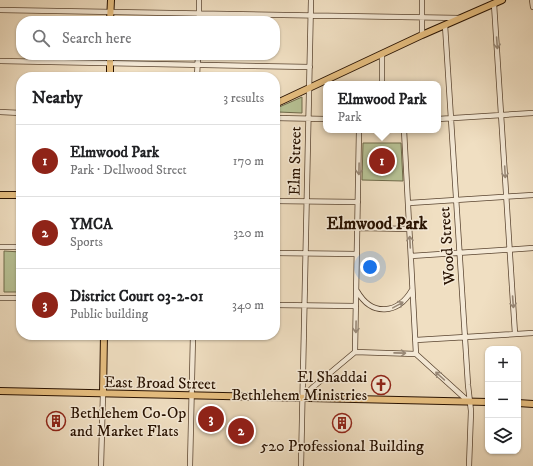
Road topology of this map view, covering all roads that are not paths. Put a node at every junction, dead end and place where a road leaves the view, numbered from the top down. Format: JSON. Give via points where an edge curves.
{"nodes":[{"id":1,"x":111,"y":0,"type":"edge"},
{"id":2,"x":199,"y":0,"type":"edge"},
{"id":3,"x":311,"y":0,"type":"edge"},
{"id":4,"x":422,"y":0,"type":"edge"},
{"id":5,"x":502,"y":0,"type":"edge"},
{"id":6,"x":532,"y":0,"type":"edge"},
{"id":7,"x":494,"y":4,"type":"junction"},
{"id":8,"x":533,"y":7,"type":"edge"},
{"id":9,"x":0,"y":10,"type":"edge"},
{"id":10,"x":110,"y":12,"type":"junction"},
{"id":11,"x":199,"y":14,"type":"junction"},
{"id":12,"x":110,"y":16,"type":"edge"},
{"id":13,"x":310,"y":16,"type":"junction"},
{"id":14,"x":422,"y":18,"type":"junction"},
{"id":15,"x":460,"y":18,"type":"junction"},
{"id":16,"x":445,"y":25,"type":"junction"},
{"id":17,"x":422,"y":35,"type":"junction"},
{"id":18,"x":382,"y":54,"type":"junction"},
{"id":19,"x":198,"y":60,"type":"edge"},
{"id":20,"x":0,"y":61,"type":"edge"},
{"id":21,"x":110,"y":63,"type":"junction"},
{"id":22,"x":197,"y":65,"type":"junction"},
{"id":23,"x":310,"y":67,"type":"junction"},
{"id":24,"x":110,"y":72,"type":"edge"},
{"id":25,"x":197,"y":72,"type":"edge"},
{"id":26,"x":323,"y":81,"type":"edge"},
{"id":27,"x":323,"y":81,"type":"edge"},
{"id":28,"x":382,"y":81,"type":"edge"},
{"id":29,"x":308,"y":88,"type":"junction"},
{"id":30,"x":280,"y":102,"type":"edge"},
{"id":31,"x":0,"y":112,"type":"edge"},
{"id":32,"x":16,"y":112,"type":"edge"},
{"id":33,"x":533,"y":113,"type":"edge"},
{"id":34,"x":501,"y":114,"type":"junction"},
{"id":35,"x":280,"y":118,"type":"edge"},
{"id":36,"x":308,"y":118,"type":"junction"},
{"id":37,"x":451,"y":118,"type":"junction"},
{"id":38,"x":323,"y":119,"type":"edge"},
{"id":39,"x":441,"y":119,"type":"edge"},
{"id":40,"x":360,"y":133,"type":"edge"},
{"id":41,"x":404,"y":133,"type":"edge"},
{"id":42,"x":0,"y":195,"type":"edge"},
{"id":43,"x":16,"y":195,"type":"edge"},
{"id":44,"x":533,"y":195,"type":"edge"},
{"id":45,"x":506,"y":197,"type":"junction"},
{"id":46,"x":456,"y":200,"type":"junction"},
{"id":47,"x":280,"y":201,"type":"edge"},
{"id":48,"x":306,"y":201,"type":"junction"},
{"id":49,"x":358,"y":202,"type":"junction"},
{"id":50,"x":409,"y":203,"type":"junction"},
{"id":51,"x":358,"y":228,"type":"junction"},
{"id":52,"x":410,"y":229,"type":"junction"},
{"id":53,"x":0,"y":247,"type":"edge"},
{"id":54,"x":16,"y":247,"type":"edge"},
{"id":55,"x":533,"y":248,"type":"edge"},
{"id":56,"x":510,"y":249,"type":"junction"},
{"id":57,"x":460,"y":252,"type":"junction"},
{"id":58,"x":280,"y":253,"type":"edge"},
{"id":59,"x":305,"y":254,"type":"junction"},
{"id":60,"x":357,"y":254,"type":"junction"},
{"id":61,"x":411,"y":256,"type":"junction"},
{"id":62,"x":356,"y":289,"type":"junction"},
{"id":63,"x":413,"y":289,"type":"junction"},
{"id":64,"x":0,"y":298,"type":"edge"},
{"id":65,"x":16,"y":298,"type":"edge"},
{"id":66,"x":280,"y":305,"type":"edge"},
{"id":67,"x":305,"y":305,"type":"junction"},
{"id":68,"x":356,"y":306,"type":"junction"},
{"id":69,"x":533,"y":333,"type":"edge"},
{"id":70,"x":515,"y":334,"type":"junction"},
{"id":71,"x":465,"y":337,"type":"junction"},
{"id":72,"x":104,"y":340,"type":"edge"},
{"id":73,"x":193,"y":340,"type":"edge"},
{"id":74,"x":416,"y":340,"type":"junction"},
{"id":75,"x":355,"y":352,"type":"junction"},
{"id":76,"x":416,"y":354,"type":"junction"},
{"id":77,"x":0,"y":391,"type":"edge"},
{"id":78,"x":103,"y":393,"type":"junction"},
{"id":79,"x":191,"y":396,"type":"junction"},
{"id":80,"x":302,"y":398,"type":"junction"},
{"id":81,"x":469,"y":402,"type":"junction"},
{"id":82,"x":485,"y":402,"type":"edge"},
{"id":83,"x":521,"y":403,"type":"edge"},
{"id":84,"x":533,"y":404,"type":"edge"},
{"id":85,"x":101,"y":466,"type":"edge"},
{"id":86,"x":190,"y":466,"type":"edge"},
{"id":87,"x":301,"y":466,"type":"edge"},
{"id":88,"x":469,"y":466,"type":"edge"}],
"edges":[{"from":1,"to":10,"type":"main road"},
{"from":2,"to":11,"type":"street"},
{"from":3,"to":13,"type":"street","name":"Elm Street"},
{"from":4,"to":14,"type":"street"},
{"from":5,"to":7,"type":"main road"},
{"from":6,"to":8,"type":"street"},
{"from":7,"to":15,"type":"main road"},
{"from":7,"to":34,"type":"street","one_way":true},
{"from":9,"to":10,"type":"street"},
{"from":10,"to":11,"type":"street"},
{"from":10,"to":12,"type":"main road"},
{"from":11,"to":13,"type":"street"},
{"from":13,"to":14,"type":"street"},
{"from":13,"to":23,"type":"street","name":"Elm Street"},
{"from":14,"to":15,"type":"street"},
{"from":14,"to":17,"type":"street"},
{"from":15,"to":16,"type":"main road"},
{"from":16,"to":17,"type":"main road"},
{"from":16,"to":37,"type":"street","name":"Wood Street"},
{"from":17,"to":18,"type":"main road"},
{"from":18,"to":26,"type":"main road"},
{"from":18,"to":28,"type":"street"},
{"from":19,"to":22,"type":"street"},
{"from":20,"to":21,"type":"street"},
{"from":21,"to":22,"type":"street"},
{"from":21,"to":24,"type":"main road"},
{"from":22,"to":23,"type":"street"},
{"from":22,"to":25,"type":"street"},
{"from":23,"to":29,"type":"street","name":"Elm Street"},
{"from":27,"to":29,"type":"main road"},
{"from":29,"to":30,"type":"main road"},
{"from":29,"to":36,"type":"street","name":"Elm Street"},
{"from":31,"to":32,"type":"street"},
{"from":33,"to":34,"type":"street"},
{"from":34,"to":37,"type":"street"},
{"from":34,"to":45,"type":"street","one_way":true},
{"from":35,"to":36,"type":"street"},
{"from":36,"to":38,"type":"street"},
{"from":36,"to":48,"type":"street","name":"Elm Street"},
{"from":37,"to":39,"type":"street"},
{"from":37,"to":46,"type":"street","name":"Wood Street"},
{"from":40,"to":49,"type":"street","one_way":true},
{"from":41,"to":50,"type":"street"},
{"from":42,"to":43,"type":"main road"},
{"from":44,"to":45,"type":"street"},
{"from":45,"to":46,"type":"street"},
{"from":45,"to":56,"type":"street"},
{"from":46,"to":50,"type":"street"},
{"from":46,"to":57,"type":"street","name":"Wood Street"},
{"from":47,"to":48,"type":"street"},
{"from":48,"to":49,"type":"street"},
{"from":48,"to":59,"type":"street","name":"Elm Street"},
{"from":49,"to":51,"type":"street"},
{"from":50,"to":52,"type":"street"},
{"from":51,"to":52,"type":"street"},
{"from":51,"to":60,"type":"street"},
{"from":61,"to":52,"type":"street","one_way":true},
{"from":53,"to":54,"type":"street"},
{"from":55,"to":56,"type":"street"},
{"from":56,"to":57,"type":"street"},
{"from":56,"to":70,"type":"street","one_way":true},
{"from":57,"to":61,"type":"street"},
{"from":57,"to":71,"type":"street","name":"Wood Street"},
{"from":58,"to":59,"type":"street"},
{"from":59,"to":60,"type":"street"},
{"from":59,"to":67,"type":"street","name":"Elm Street"},
{"from":60,"to":62,"type":"street"},
{"from":61,"to":63,"type":"street"},
{"from":62,"to":63,"type":"street","one_way":true,"via":[[368,304],[384,309],[400,305]]},
{"from":62,"to":68,"type":"street"},
{"from":63,"to":74,"type":"street"},
{"from":64,"to":65,"type":"street"},
{"from":66,"to":67,"type":"street"},
{"from":67,"to":68,"type":"street"},
{"from":67,"to":80,"type":"street","name":"Elm Street"},
{"from":68,"to":75,"type":"street","one_way":true},
{"from":69,"to":70,"type":"street"},
{"from":70,"to":71,"type":"street"},
{"from":71,"to":74,"type":"street"},
{"from":71,"to":81,"type":"street","name":"Wood Street"},
{"from":72,"to":78,"type":"main road"},
{"from":73,"to":79,"type":"street"},
{"from":74,"to":76,"type":"street"},
{"from":75,"to":76,"type":"street","one_way":true},
{"from":75,"to":80,"type":"street"},
{"from":81,"to":76,"type":"street","one_way":true},
{"from":77,"to":78,"type":"main road","name":"East Broad Street"},
{"from":78,"to":79,"type":"main road","name":"East Broad Street"},
{"from":78,"to":85,"type":"street"},
{"from":79,"to":80,"type":"main road","name":"East Broad Street"},
{"from":79,"to":86,"type":"street"},
{"from":80,"to":81,"type":"main road","name":"East Broad Street"},
{"from":80,"to":87,"type":"street","name":"Elm Street"},
{"from":81,"to":82,"type":"main road","name":"East Broad Street"},
{"from":81,"to":88,"type":"street","name":"Wood Street"},
{"from":83,"to":84,"type":"main road"}]}
